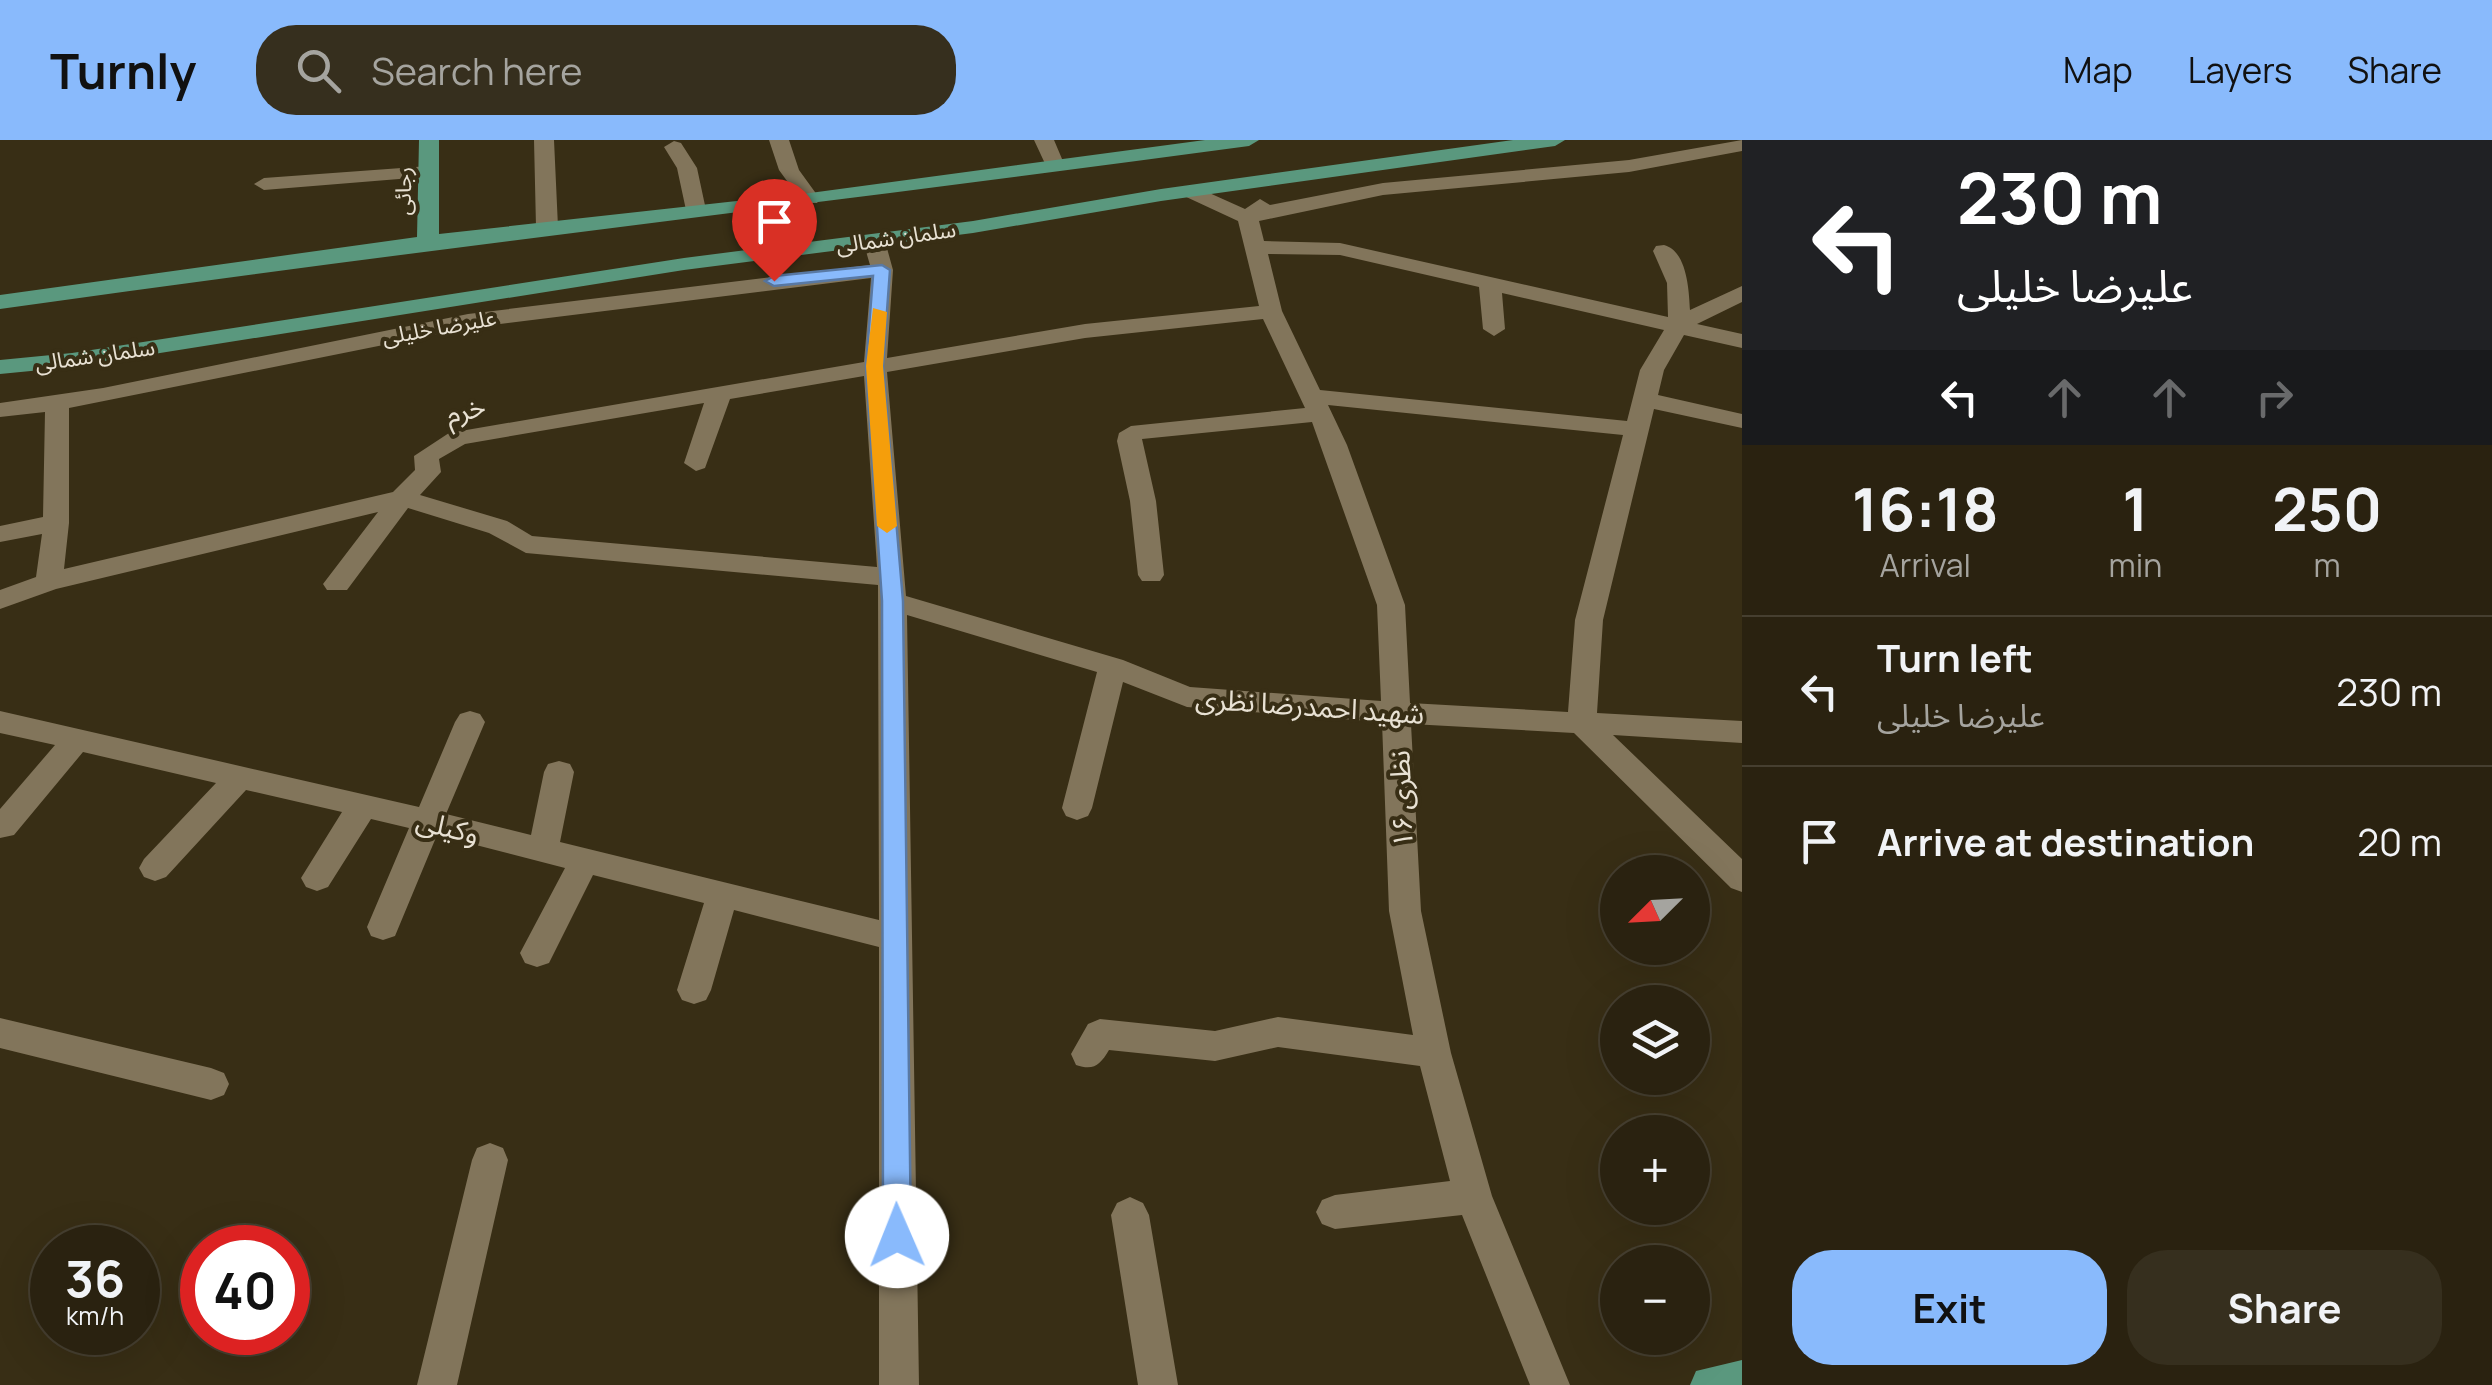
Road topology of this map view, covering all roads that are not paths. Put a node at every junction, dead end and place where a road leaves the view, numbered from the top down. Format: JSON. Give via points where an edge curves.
{"nodes":[{"id":1,"x":429,"y":140,"type":"edge"},
{"id":2,"x":544,"y":140,"type":"edge"},
{"id":3,"x":780,"y":140,"type":"edge"},
{"id":4,"x":1044,"y":140,"type":"edge"},
{"id":5,"x":1249,"y":140,"type":"edge"},
{"id":6,"x":1555,"y":140,"type":"edge"},
{"id":7,"x":1742,"y":145,"type":"edge"},
{"id":8,"x":1158,"y":146,"type":"edge"},
{"id":9,"x":674,"y":147,"type":"dead end"},
{"id":10,"x":1056,"y":166,"type":"junction"},
{"id":11,"x":428,"y":172,"type":"junction"},
{"id":12,"x":1012,"y":172,"type":"junction"},
{"id":13,"x":1283,"y":177,"type":"junction"},
{"id":14,"x":264,"y":184,"type":"dead end"},
{"id":15,"x":1189,"y":191,"type":"junction"},
{"id":16,"x":810,"y":199,"type":"junction"},
{"id":17,"x":696,"y":210,"type":"junction"},
{"id":18,"x":1051,"y":214,"type":"junction"},
{"id":19,"x":548,"y":227,"type":"junction"},
{"id":20,"x":1252,"y":232,"type":"junction"},
{"id":21,"x":428,"y":242,"type":"junction"},
{"id":22,"x":1664,"y":250,"type":"dead end"},
{"id":23,"x":878,"y":255,"type":"junction"},
{"id":24,"x":1490,"y":283,"type":"junction"},
{"id":25,"x":1742,"y":293,"type":"edge"},
{"id":26,"x":0,"y":302,"type":"edge"},
{"id":27,"x":1272,"y":312,"type":"junction"},
{"id":28,"x":1679,"y":324,"type":"junction"},
{"id":29,"x":1494,"y":329,"type":"dead end"},
{"id":30,"x":1742,"y":341,"type":"edge"},
{"id":31,"x":874,"y":366,"type":"junction"},
{"id":32,"x":0,"y":367,"type":"edge"},
{"id":33,"x":720,"y":392,"type":"junction"},
{"id":34,"x":1644,"y":399,"type":"junction"},
{"id":35,"x":57,"y":403,"type":"junction"},
{"id":36,"x":1316,"y":405,"type":"junction"},
{"id":37,"x":0,"y":410,"type":"edge"},
{"id":38,"x":1742,"y":422,"type":"edge"},
{"id":39,"x":1637,"y":429,"type":"junction"},
{"id":40,"x":696,"y":463,"type":"dead end"},
{"id":41,"x":402,"y":498,"type":"junction"},
{"id":42,"x":56,"y":523,"type":"junction"},
{"id":43,"x":0,"y":534,"type":"edge"},
{"id":44,"x":1150,"y":574,"type":"dead end"},
{"id":45,"x":49,"y":582,"type":"junction"},
{"id":46,"x":337,"y":584,"type":"dead end"},
{"id":47,"x":892,"y":589,"type":"junction"},
{"id":48,"x":0,"y":600,"type":"edge"},
{"id":49,"x":1113,"y":667,"type":"junction"},
{"id":50,"x":1398,"y":712,"type":"junction"},
{"id":51,"x":0,"y":722,"type":"edge"},
{"id":52,"x":470,"y":722,"type":"dead end"},
{"id":53,"x":1582,"y":723,"type":"junction"},
{"id":54,"x":1742,"y":732,"type":"edge"},
{"id":55,"x":78,"y":738,"type":"junction"},
{"id":56,"x":560,"y":772,"type":"dead end"},
{"id":57,"x":239,"y":777,"type":"junction"},
{"id":58,"x":362,"y":805,"type":"junction"},
{"id":59,"x":1076,"y":808,"type":"dead end"},
{"id":60,"x":428,"y":821,"type":"junction"},
{"id":61,"x":3,"y":828,"type":"dead end"},
{"id":62,"x":543,"y":850,"type":"junction"},
{"id":63,"x":585,"y":860,"type":"junction"},
{"id":64,"x":156,"y":868,"type":"dead end"},
{"id":65,"x":317,"y":878,"type":"dead end"},
{"id":66,"x":1742,"y":879,"type":"edge"},
{"id":67,"x":723,"y":894,"type":"junction"},
{"id":68,"x":383,"y":927,"type":"dead end"},
{"id":69,"x":894,"y":937,"type":"junction"},
{"id":70,"x":537,"y":953,"type":"dead end"},
{"id":71,"x":694,"y":990,"type":"dead end"},
{"id":72,"x":0,"y":1033,"type":"edge"},
{"id":73,"x":1088,"y":1054,"type":"dead end"},
{"id":74,"x":1434,"y":1054,"type":"junction"},
{"id":75,"x":211,"y":1084,"type":"dead end"},
{"id":76,"x":490,"y":1160,"type":"dead end"},
{"id":77,"x":1473,"y":1196,"type":"junction"},
{"id":78,"x":1335,"y":1212,"type":"dead end"},
{"id":79,"x":1130,"y":1215,"type":"dead end"},
{"id":80,"x":1742,"y":1380,"type":"edge"},
{"id":81,"x":436,"y":1385,"type":"edge"},
{"id":82,"x":898,"y":1385,"type":"edge"},
{"id":83,"x":1158,"y":1385,"type":"edge"},
{"id":84,"x":1550,"y":1385,"type":"edge"},
{"id":85,"x":1710,"y":1385,"type":"edge"}],
"edges":[{"from":1,"to":11,"type":"main road","name":"رجائی"},
{"from":2,"to":19,"type":"street"},
{"from":3,"to":16,"type":"street"},
{"from":4,"to":10,"type":"street"},
{"from":5,"to":8,"type":"main road","name":"سلمان شمالی"},
{"from":6,"to":13,"type":"main road","name":"سلمان شمالی"},
{"from":7,"to":20,"type":"street","via":[[1619,168],[1302,200]]},
{"from":8,"to":10,"type":"main road","name":"سلمان شمالی"},
{"from":9,"to":17,"type":"street","via":[[687,168]]},
{"from":10,"to":12,"type":"main road","name":"سلمان شمالی"},
{"from":11,"to":14,"type":"street"},
{"from":11,"to":21,"type":"main road","name":"رجائی"},
{"from":12,"to":16,"type":"main road","name":"سلمان شمالی"},
{"from":12,"to":18,"type":"main road","via":[[996,188],[1002,204]]},
{"from":13,"to":15,"type":"main road","name":"سلمان شمالی"},
{"from":13,"to":20,"type":"street"},
{"from":15,"to":18,"type":"main road","name":"سلمان شمالی"},
{"from":15,"to":20,"type":"street"},
{"from":16,"to":17,"type":"main road","name":"سلمان شمالی"},
{"from":17,"to":19,"type":"main road","name":"سلمان شمالی"},
{"from":18,"to":23,"type":"main road","name":"سلمان شمالی"},
{"from":19,"to":21,"type":"main road","name":"سلمان شمالی"},
{"from":20,"to":24,"type":"street"},
{"from":20,"to":27,"type":"street","name":"نظری ۱۶"},
{"from":21,"to":26,"type":"main road","name":"سلمان شمالی"},
{"from":22,"to":28,"type":"street","via":[[1678,283]]},
{"from":23,"to":31,"type":"street"},
{"from":23,"to":32,"type":"main road","name":"سلمان شمالی","via":[[684,264]]},
{"from":23,"to":35,"type":"street","name":"علیرضا خلیلی","via":[[408,332]]},
{"from":24,"to":28,"type":"street"},
{"from":24,"to":29,"type":"street"},
{"from":25,"to":28,"type":"street"},
{"from":27,"to":31,"type":"street","name":"خرم","via":[[1084,331]]},
{"from":27,"to":36,"type":"street","name":"نظری ۱۶"},
{"from":28,"to":30,"type":"street"},
{"from":28,"to":34,"type":"street","via":[[1652,370]]},
{"from":31,"to":33,"type":"street","name":"خرم"},
{"from":31,"to":47,"type":"street"},
{"from":33,"to":40,"type":"street"},
{"from":33,"to":41,"type":"street","name":"خرم","via":[[458,438],[426,456],[428,472]]},
{"from":34,"to":38,"type":"street"},
{"from":34,"to":39,"type":"street"},
{"from":35,"to":37,"type":"street","name":"علیرضا خلیلی"},
{"from":35,"to":42,"type":"street"},
{"from":36,"to":39,"type":"street"},
{"from":36,"to":44,"type":"street","via":[[1130,433]]},
{"from":36,"to":50,"type":"street","name":"نظری ۱۶","via":[[1392,604]]},
{"from":39,"to":53,"type":"street","via":[[1590,620]]},
{"from":41,"to":45,"type":"street"},
{"from":41,"to":46,"type":"street"},
{"from":41,"to":47,"type":"street","name":"شهید احمدرضا نظری","via":[[498,527],[526,544]]},
{"from":42,"to":43,"type":"street"},
{"from":42,"to":45,"type":"street"},
{"from":45,"to":48,"type":"street"},
{"from":47,"to":49,"type":"street","name":"شهید احمدرضا نظری"},
{"from":47,"to":69,"type":"street"},
{"from":49,"to":50,"type":"street","name":"شهید احمدرضا نظری","via":[[1186,697]]},
{"from":49,"to":59,"type":"street"},
{"from":50,"to":53,"type":"street","name":"شهید احمدرضا نظری"},
{"from":50,"to":74,"type":"street","name":"نظری ۱۶","via":[[1406,911]]},
{"from":51,"to":55,"type":"street","name":"وکیلی"},
{"from":52,"to":60,"type":"street"},
{"from":53,"to":54,"type":"street","name":"شهید احمدرضا نظری"},
{"from":53,"to":66,"type":"street"},
{"from":55,"to":57,"type":"street","name":"وکیلی"},
{"from":55,"to":61,"type":"street"},
{"from":56,"to":62,"type":"street"},
{"from":57,"to":58,"type":"street","name":"وکیلی"},
{"from":57,"to":64,"type":"street"},
{"from":58,"to":60,"type":"street","name":"وکیلی"},
{"from":58,"to":65,"type":"street"},
{"from":60,"to":62,"type":"street","name":"وکیلی"},
{"from":60,"to":68,"type":"street"},
{"from":62,"to":63,"type":"street","name":"وکیلی"},
{"from":63,"to":67,"type":"street","name":"وکیلی"},
{"from":63,"to":70,"type":"street"},
{"from":67,"to":69,"type":"street","name":"وکیلی"},
{"from":67,"to":71,"type":"street"},
{"from":69,"to":82,"type":"street"},
{"from":72,"to":75,"type":"street"},
{"from":73,"to":74,"type":"street","via":[[1100,1034],[1215,1046],[1278,1032]]},
{"from":74,"to":77,"type":"street","name":"نظری ۱۶"},
{"from":76,"to":81,"type":"street"},
{"from":77,"to":78,"type":"street"},
{"from":77,"to":84,"type":"street","name":"نظری ۱۶"},
{"from":79,"to":83,"type":"street"},
{"from":80,"to":85,"type":"main road"}]}
